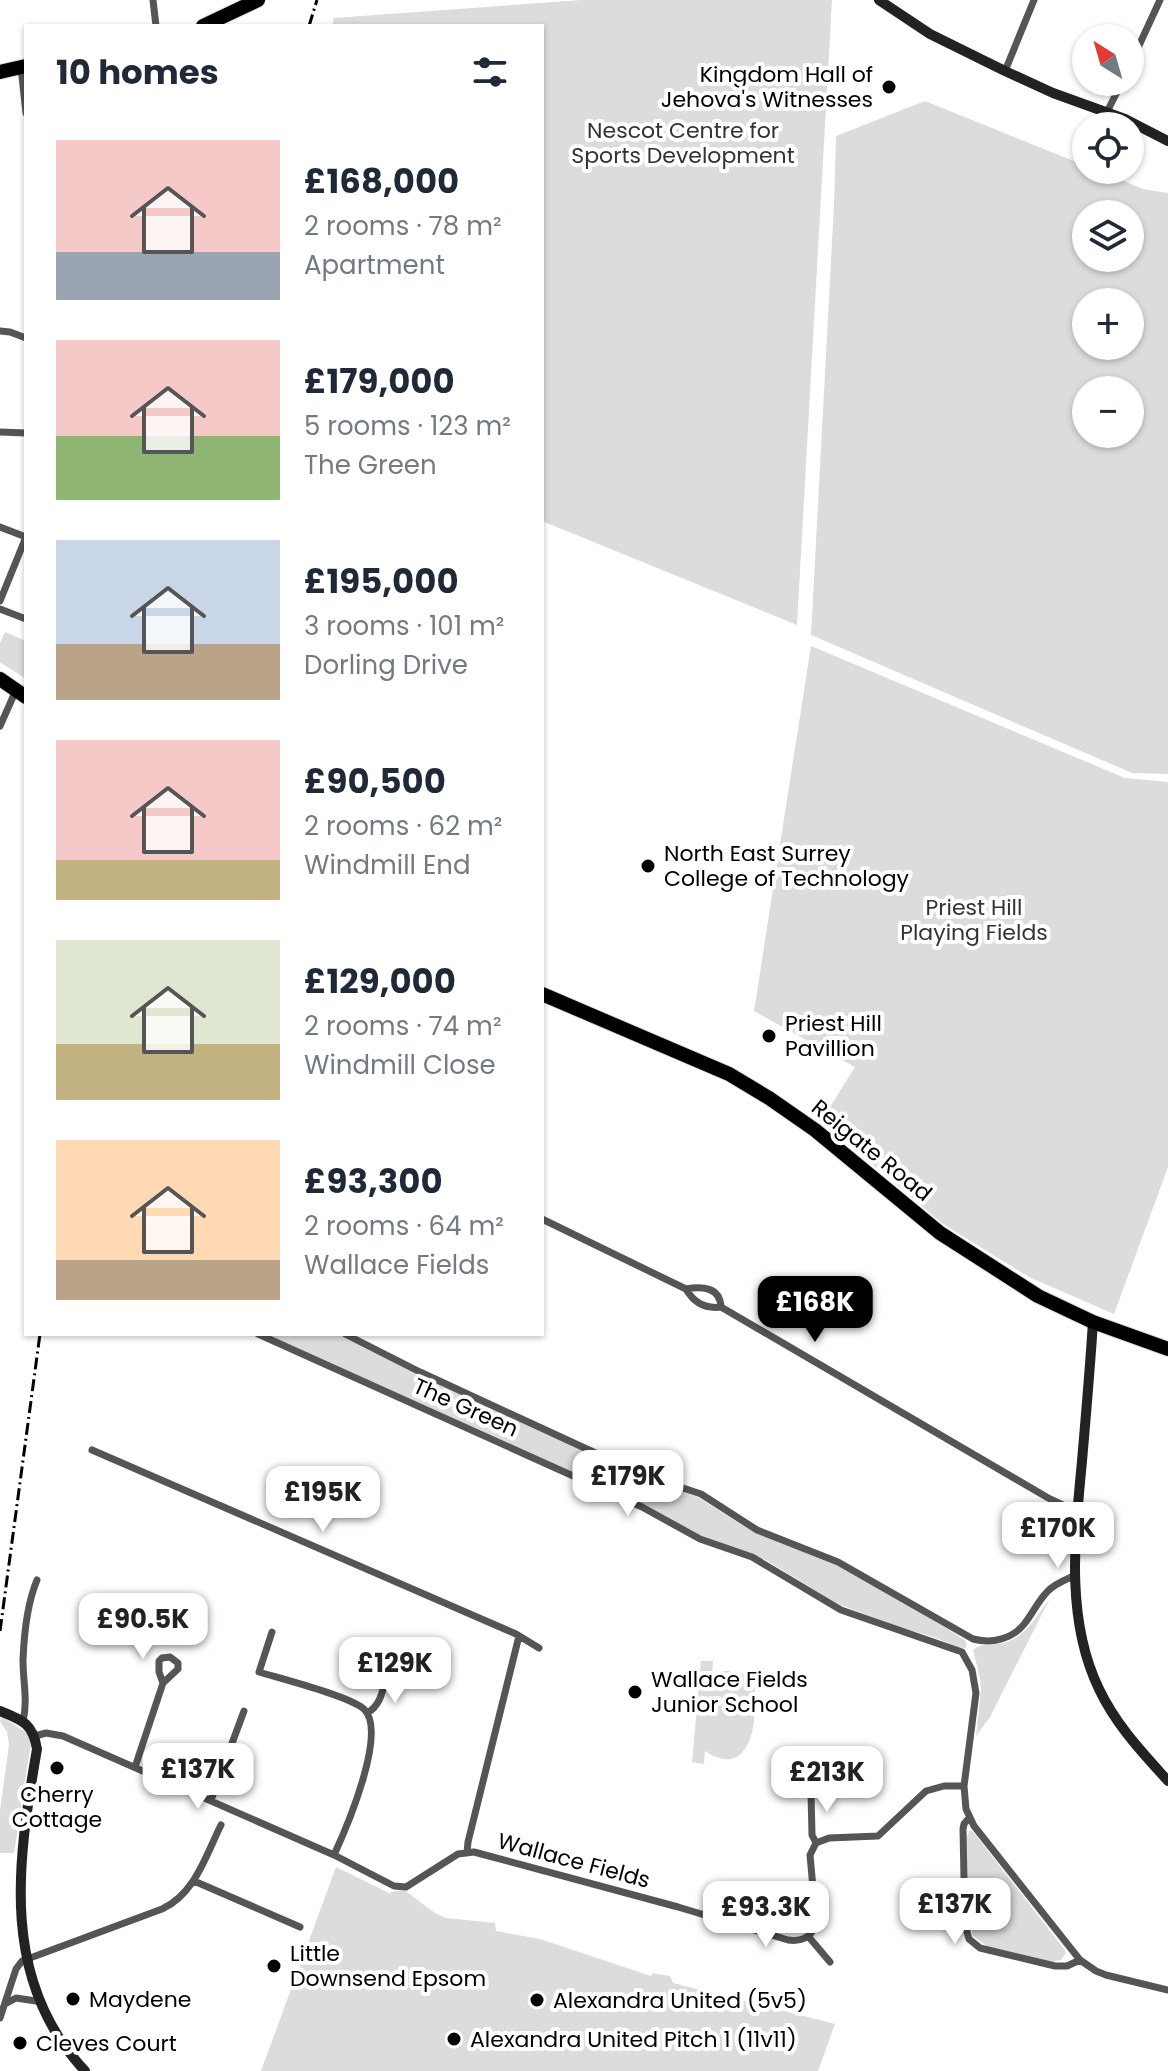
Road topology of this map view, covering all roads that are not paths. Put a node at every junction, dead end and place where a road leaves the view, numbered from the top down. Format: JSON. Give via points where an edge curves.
{"nodes":[{"id":1,"x":153,"y":0,"type":"edge"},
{"id":2,"x":258,"y":0,"type":"edge"},
{"id":3,"x":879,"y":0,"type":"edge"},
{"id":4,"x":1034,"y":0,"type":"edge"},
{"id":5,"x":1160,"y":0,"type":"edge"},
{"id":6,"x":156,"y":24,"type":"edge"},
{"id":7,"x":212,"y":24,"type":"edge"},
{"id":8,"x":1144,"y":35,"type":"edge"},
{"id":9,"x":23,"y":66,"type":"edge"},
{"id":10,"x":1005,"y":71,"type":"junction"},
{"id":11,"x":0,"y":72,"type":"edge"},
{"id":12,"x":1115,"y":96,"type":"edge"},
{"id":13,"x":1107,"y":112,"type":"joint"},
{"id":14,"x":1144,"y":128,"type":"edge"},
{"id":15,"x":1168,"y":141,"type":"edge"},
{"id":16,"x":0,"y":331,"type":"edge"},
{"id":17,"x":24,"y":337,"type":"edge"},
{"id":18,"x":0,"y":432,"type":"edge"},
{"id":19,"x":24,"y":433,"type":"edge"},
{"id":20,"x":0,"y":527,"type":"edge"},
{"id":21,"x":24,"y":537,"type":"edge"},
{"id":22,"x":24,"y":543,"type":"edge"},
{"id":23,"x":0,"y":601,"type":"edge"},
{"id":24,"x":0,"y":609,"type":"edge"},
{"id":25,"x":24,"y":618,"type":"edge"},
{"id":26,"x":0,"y":679,"type":"edge"},
{"id":27,"x":21,"y":694,"type":"edge"},
{"id":28,"x":0,"y":726,"type":"edge"},
{"id":29,"x":544,"y":995,"type":"edge"},
{"id":30,"x":544,"y":1220,"type":"edge"},
{"id":31,"x":686,"y":1289,"type":"junction"},
{"id":32,"x":721,"y":1307,"type":"junction"},
{"id":33,"x":1093,"y":1322,"type":"junction"},
{"id":34,"x":262,"y":1336,"type":"edge"},
{"id":35,"x":349,"y":1336,"type":"edge"},
{"id":36,"x":1168,"y":1349,"type":"edge"},
{"id":37,"x":92,"y":1450,"type":"dead end"},
{"id":38,"x":1078,"y":1507,"type":"junction"},
{"id":39,"x":1074,"y":1576,"type":"junction"},
{"id":40,"x":37,"y":1580,"type":"dead end"},
{"id":41,"x":272,"y":1632,"type":"dead end"},
{"id":42,"x":519,"y":1636,"type":"junction"},
{"id":43,"x":978,"y":1640,"type":"junction"},
{"id":44,"x":539,"y":1648,"type":"dead end"},
{"id":45,"x":962,"y":1652,"type":"junction"},
{"id":46,"x":387,"y":1672,"type":"dead end"},
{"id":47,"x":163,"y":1683,"type":"dead end"},
{"id":48,"x":2,"y":1711,"type":"edge"},
{"id":49,"x":244,"y":1711,"type":"dead end"},
{"id":50,"x":367,"y":1713,"type":"junction"},
{"id":51,"x":23,"y":1722,"type":"junction"},
{"id":52,"x":35,"y":1736,"type":"junction"},
{"id":53,"x":135,"y":1767,"type":"junction"},
{"id":54,"x":1168,"y":1781,"type":"edge"},
{"id":55,"x":964,"y":1786,"type":"junction"},
{"id":56,"x":811,"y":1792,"type":"dead end"},
{"id":57,"x":211,"y":1800,"type":"junction"},
{"id":58,"x":969,"y":1818,"type":"junction"},
{"id":59,"x":221,"y":1825,"type":"dead end"},
{"id":60,"x":816,"y":1843,"type":"junction"},
{"id":61,"x":467,"y":1852,"type":"junction"},
{"id":62,"x":334,"y":1855,"type":"junction"},
{"id":63,"x":194,"y":1881,"type":"junction"},
{"id":64,"x":300,"y":1927,"type":"dead end"},
{"id":65,"x":808,"y":1936,"type":"junction"},
{"id":66,"x":1080,"y":1960,"type":"junction"},
{"id":67,"x":22,"y":1961,"type":"junction"},
{"id":68,"x":830,"y":1962,"type":"dead end"},
{"id":69,"x":1168,"y":1990,"type":"edge"},
{"id":70,"x":36,"y":2001,"type":"junction"},
{"id":71,"x":5,"y":2004,"type":"junction"},
{"id":72,"x":0,"y":2018,"type":"edge"},
{"id":73,"x":85,"y":2071,"type":"edge"}],
"edges":[{"from":1,"to":6,"type":"street"},
{"from":2,"to":7,"type":"highway"},
{"from":3,"to":10,"type":"street","via":[[930,34]]},
{"from":4,"to":10,"type":"street"},
{"from":5,"to":8,"type":"street"},
{"from":9,"to":11,"type":"highway"},
{"from":10,"to":13,"type":"street"},
{"from":12,"to":13,"type":"street"},
{"from":14,"to":15,"type":"street"},
{"from":16,"to":17,"type":"street"},
{"from":18,"to":19,"type":"street"},
{"from":20,"to":21,"type":"street"},
{"from":22,"to":23,"type":"street"},
{"from":24,"to":25,"type":"street"},
{"from":26,"to":27,"type":"highway"},
{"from":27,"to":28,"type":"street"},
{"from":29,"to":33,"type":"highway","name":"Reigate Road","via":[[756,1090],[815,1130],[940,1233],[1038,1296]]},
{"from":30,"to":31,"type":"street"},
{"from":31,"to":32,"type":"street","via":[[702,1305]]},
{"from":31,"to":32,"type":"street","via":[[713,1291]]},
{"from":32,"to":38,"type":"street","via":[[1050,1499]]},
{"from":33,"to":36,"type":"highway","name":"Reigate Road"},
{"from":33,"to":38,"type":"street"},
{"from":34,"to":45,"type":"street","name":"The Green","via":[[642,1507],[700,1539],[752,1557],[841,1610]]},
{"from":35,"to":43,"type":"street","name":"The Green","via":[[667,1486],[701,1494],[757,1530],[838,1562]]},
{"from":37,"to":42,"type":"street"},
{"from":38,"to":39,"type":"street"},
{"from":39,"to":43,"type":"street","via":[[1047,1592],[1020,1628],[1000,1639]]},
{"from":39,"to":54,"type":"street","via":[[1082,1639],[1097,1686],[1114,1718]]},
{"from":40,"to":51,"type":"street","via":[[30,1596],[23,1659]]},
{"from":41,"to":50,"type":"street","via":[[259,1672],[354,1703]]},
{"from":42,"to":44,"type":"street"},
{"from":42,"to":61,"type":"street"},
{"from":43,"to":45,"type":"street"},
{"from":45,"to":55,"type":"street","via":[[976,1693]]},
{"from":46,"to":50,"type":"street","via":[[379,1704]]},
{"from":47,"to":53,"type":"street"},
{"from":48,"to":51,"type":"street"},
{"from":49,"to":57,"type":"street"},
{"from":50,"to":62,"type":"street","via":[[371,1744],[356,1802]]},
{"from":51,"to":52,"type":"street"},
{"from":52,"to":53,"type":"street","via":[[55,1733]]},
{"from":52,"to":67,"type":"street","via":[[21,1852]]},
{"from":53,"to":57,"type":"street"},
{"from":55,"to":58,"type":"street"},
{"from":55,"to":60,"type":"street","via":[[926,1791],[878,1836]]},
{"from":56,"to":60,"type":"street"},
{"from":57,"to":62,"type":"street"},
{"from":58,"to":66,"type":"street"},
{"from":58,"to":66,"type":"street","via":[[963,1829],[969,1939],[980,1948],[1055,1966]]},
{"from":59,"to":63,"type":"street"},
{"from":60,"to":65,"type":"street","via":[[810,1855],[816,1921]]},
{"from":61,"to":62,"type":"street","via":[[400,1887]]},
{"from":61,"to":65,"type":"street","name":"Wallace Fields","via":[[788,1940]]},
{"from":63,"to":64,"type":"street"},
{"from":63,"to":67,"type":"street","via":[[162,1909]]},
{"from":65,"to":68,"type":"street"},
{"from":66,"to":69,"type":"street","via":[[1106,1975]]},
{"from":67,"to":70,"type":"street"},
{"from":67,"to":71,"type":"street"},
{"from":70,"to":71,"type":"street","via":[[16,1998]]},
{"from":70,"to":73,"type":"street"},
{"from":71,"to":72,"type":"street"}]}
